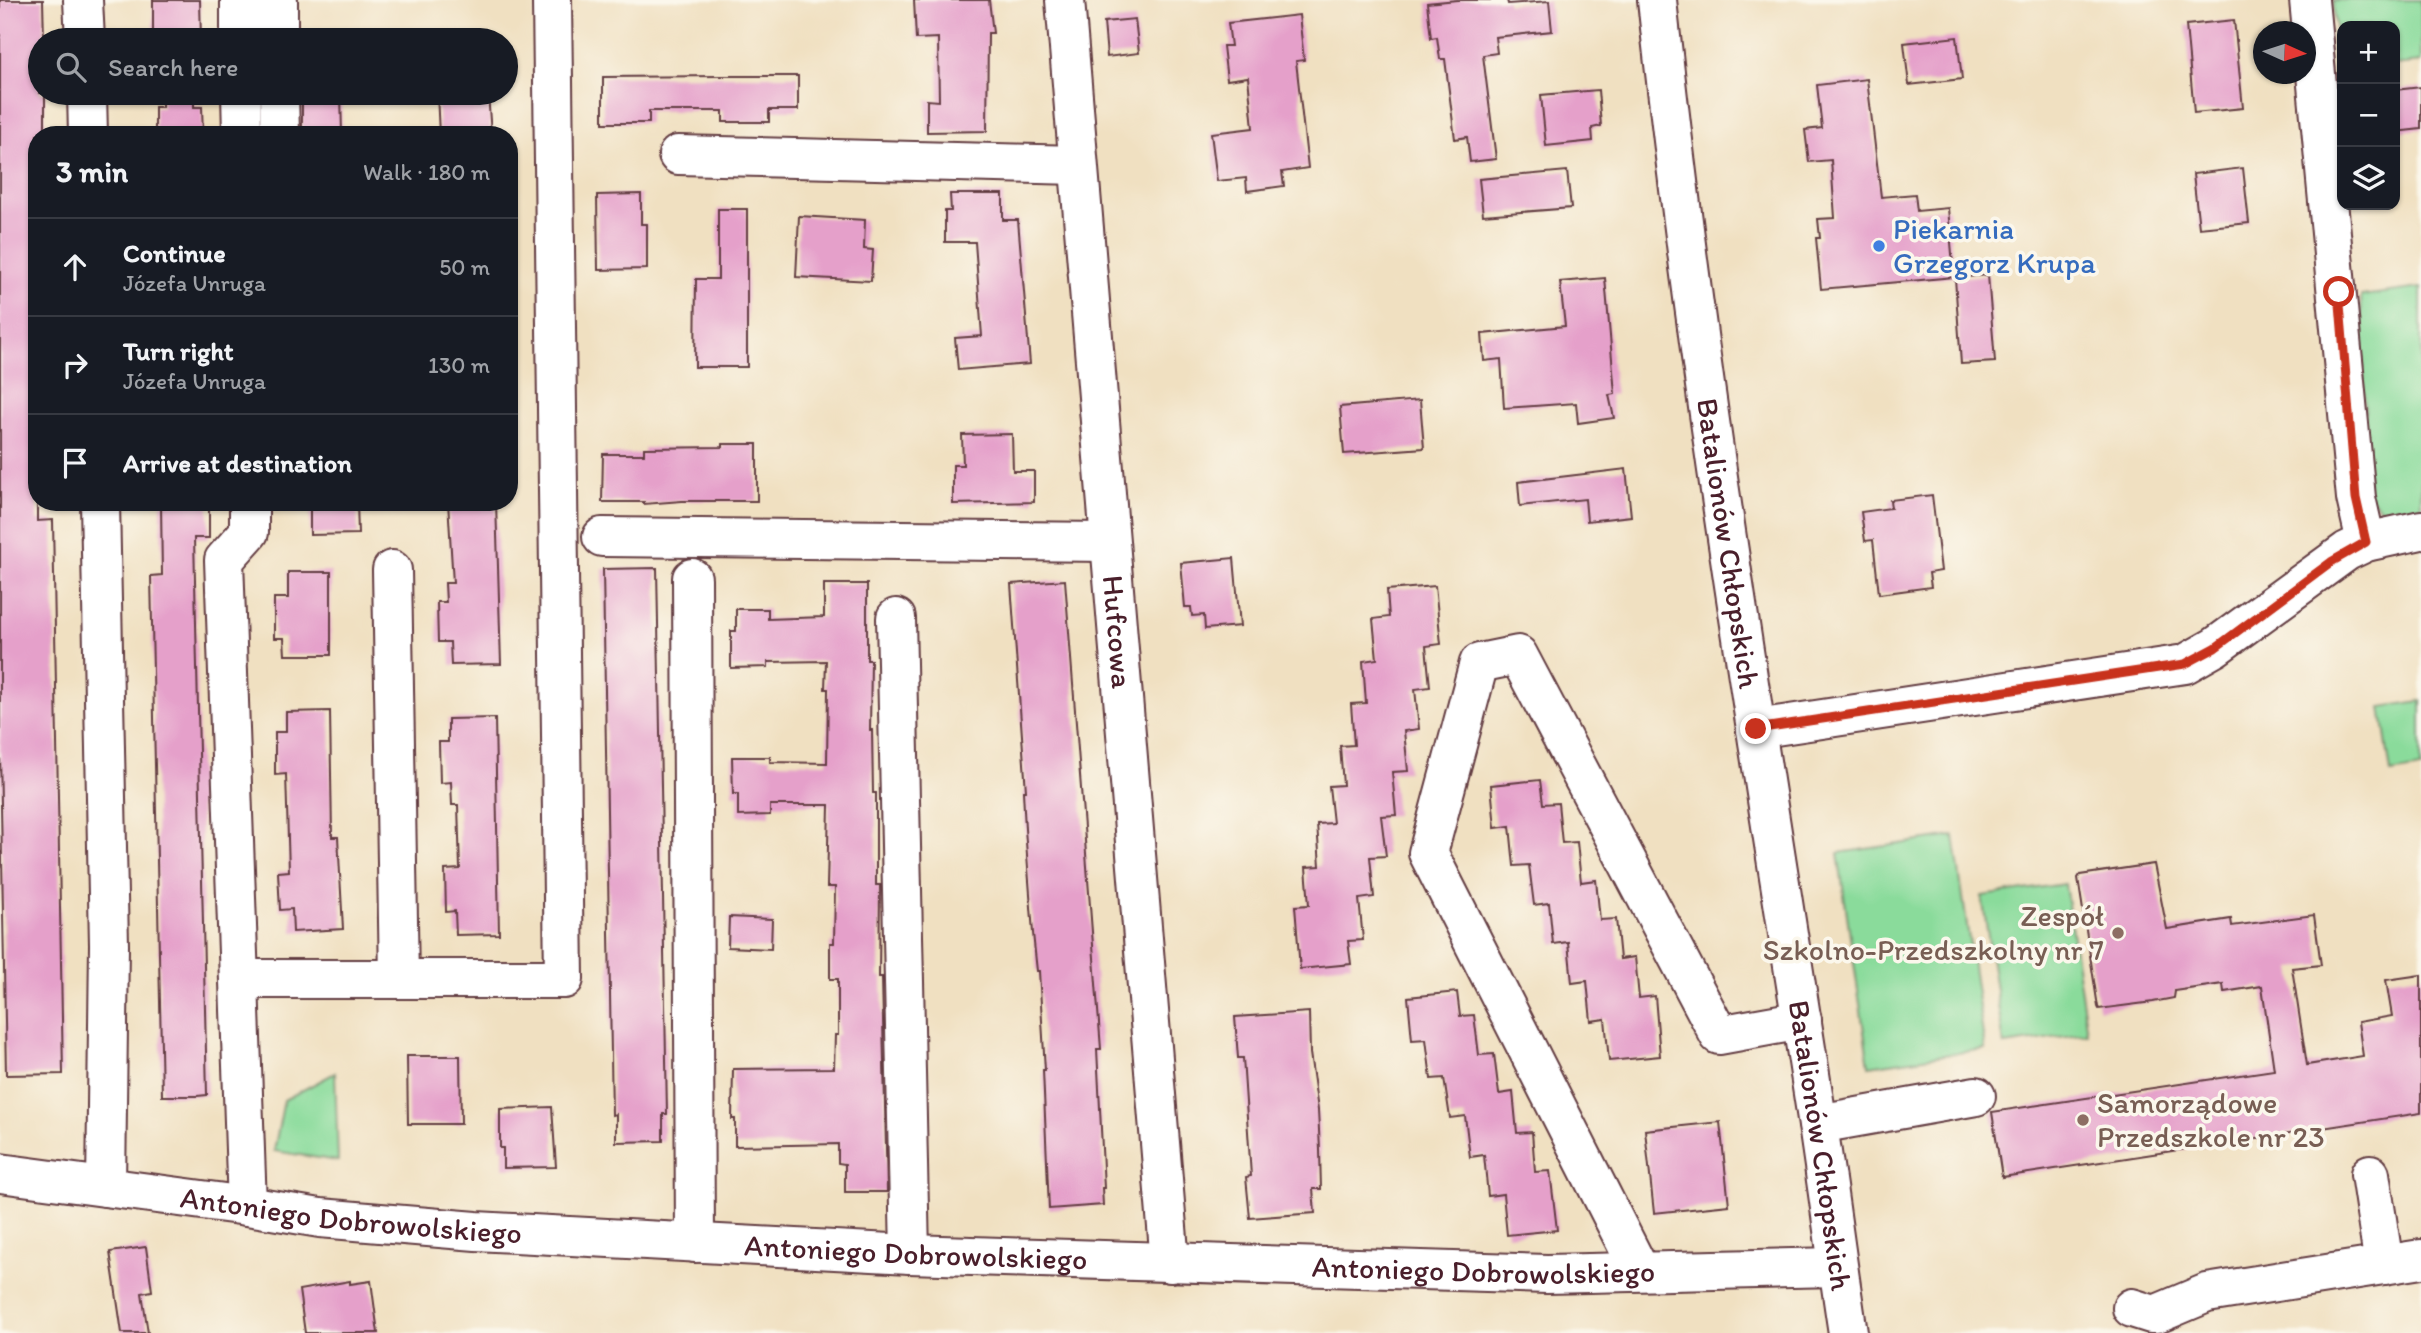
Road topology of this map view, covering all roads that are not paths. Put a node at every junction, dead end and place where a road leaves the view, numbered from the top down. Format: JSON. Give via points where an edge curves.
{"nodes":[{"id":1,"x":83,"y":0,"type":"edge"},
{"id":2,"x":240,"y":0,"type":"edge"},
{"id":3,"x":278,"y":0,"type":"edge"},
{"id":4,"x":552,"y":0,"type":"edge"},
{"id":5,"x":1065,"y":0,"type":"edge"},
{"id":6,"x":1657,"y":0,"type":"edge"},
{"id":7,"x":2309,"y":0,"type":"edge"},
{"id":8,"x":84,"y":28,"type":"edge"},
{"id":9,"x":240,"y":28,"type":"edge"},
{"id":10,"x":278,"y":28,"type":"edge"},
{"id":11,"x":87,"y":105,"type":"edge"},
{"id":12,"x":241,"y":105,"type":"edge"},
{"id":13,"x":279,"y":105,"type":"edge"},
{"id":14,"x":88,"y":126,"type":"edge"},
{"id":15,"x":242,"y":126,"type":"edge"},
{"id":16,"x":280,"y":126,"type":"edge"},
{"id":17,"x":678,"y":155,"type":"dead end"},
{"id":18,"x":1078,"y":165,"type":"junction"},
{"id":19,"x":100,"y":511,"type":"edge"},
{"id":20,"x":249,"y":511,"type":"edge"},
{"id":21,"x":2421,"y":530,"type":"edge"},
{"id":22,"x":602,"y":537,"type":"dead end"},
{"id":23,"x":1110,"y":542,"type":"junction"},
{"id":24,"x":2366,"y":542,"type":"junction"},
{"id":25,"x":392,"y":570,"type":"dead end"},
{"id":26,"x":692,"y":578,"type":"dead end"},
{"id":27,"x":896,"y":618,"type":"dead end"},
{"id":28,"x":1756,"y":729,"type":"junction"},
{"id":29,"x":239,"y":979,"type":"junction"},
{"id":30,"x":399,"y":979,"type":"junction"},
{"id":31,"x":1802,"y":1020,"type":"junction"},
{"id":32,"x":1976,"y":1096,"type":"dead end"},
{"id":33,"x":1818,"y":1124,"type":"junction"},
{"id":34,"x":0,"y":1173,"type":"edge"},
{"id":35,"x":2370,"y":1174,"type":"dead end"},
{"id":36,"x":106,"y":1187,"type":"junction"},
{"id":37,"x":247,"y":1206,"type":"junction"},
{"id":38,"x":695,"y":1243,"type":"junction"},
{"id":39,"x":910,"y":1254,"type":"junction"},
{"id":40,"x":2421,"y":1259,"type":"edge"},
{"id":41,"x":1170,"y":1263,"type":"junction"},
{"id":42,"x":2384,"y":1265,"type":"junction"},
{"id":43,"x":1838,"y":1267,"type":"junction"},
{"id":44,"x":1640,"y":1271,"type":"junction"},
{"id":45,"x":2132,"y":1308,"type":"dead end"},
{"id":46,"x":1848,"y":1333,"type":"edge"}],
"edges":[{"from":1,"to":8,"type":"street"},
{"from":2,"to":9,"type":"street"},
{"from":3,"to":10,"type":"street"},
{"from":4,"to":30,"type":"street","via":[[564,979]]},
{"from":5,"to":18,"type":"street","name":"Hufcowa"},
{"from":6,"to":28,"type":"street","name":"Batalionów Chłopskich","via":[[1677,187]]},
{"from":7,"to":24,"type":"street","via":[[2356,498]]},
{"from":11,"to":14,"type":"street"},
{"from":12,"to":15,"type":"street"},
{"from":13,"to":16,"type":"street"},
{"from":17,"to":18,"type":"street"},
{"from":18,"to":23,"type":"street","name":"Hufcowa"},
{"from":19,"to":36,"type":"street","via":[[109,945]]},
{"from":20,"to":29,"type":"street","via":[[249,532],[224,560]]},
{"from":21,"to":24,"type":"street"},
{"from":22,"to":23,"type":"street"},
{"from":23,"to":41,"type":"street","name":"Hufcowa"},
{"from":24,"to":28,"type":"street","via":[[2331,562],[2215,648],[2185,664]]},
{"from":25,"to":30,"type":"street"},
{"from":26,"to":38,"type":"street"},
{"from":27,"to":39,"type":"street"},
{"from":28,"to":31,"type":"street","name":"Batalionów Chłopskich"},
{"from":29,"to":30,"type":"street"},
{"from":29,"to":37,"type":"street"},
{"from":31,"to":33,"type":"street","name":"Batalionów Chłopskich"},
{"from":31,"to":44,"type":"street","via":[[1720,1035],[1518,655],[1479,663],[1428,853]]},
{"from":32,"to":33,"type":"street"},
{"from":33,"to":43,"type":"street","name":"Batalionów Chłopskich"},
{"from":34,"to":36,"type":"street","name":"Antoniego Dobrowolskiego"},
{"from":35,"to":42,"type":"street"},
{"from":36,"to":37,"type":"street","name":"Antoniego Dobrowolskiego"},
{"from":37,"to":38,"type":"street","name":"Antoniego Dobrowolskiego","via":[[320,1218]]},
{"from":38,"to":39,"type":"street","name":"Antoniego Dobrowolskiego"},
{"from":39,"to":41,"type":"street","name":"Antoniego Dobrowolskiego"},
{"from":40,"to":42,"type":"street"},
{"from":41,"to":44,"type":"street","name":"Antoniego Dobrowolskiego","via":[[1547,1274]]},
{"from":42,"to":45,"type":"street","via":[[2207,1293],[2157,1314]]},
{"from":43,"to":44,"type":"street","name":"Antoniego Dobrowolskiego"},
{"from":43,"to":46,"type":"street","name":"Batalionów Chłopskich"}]}
